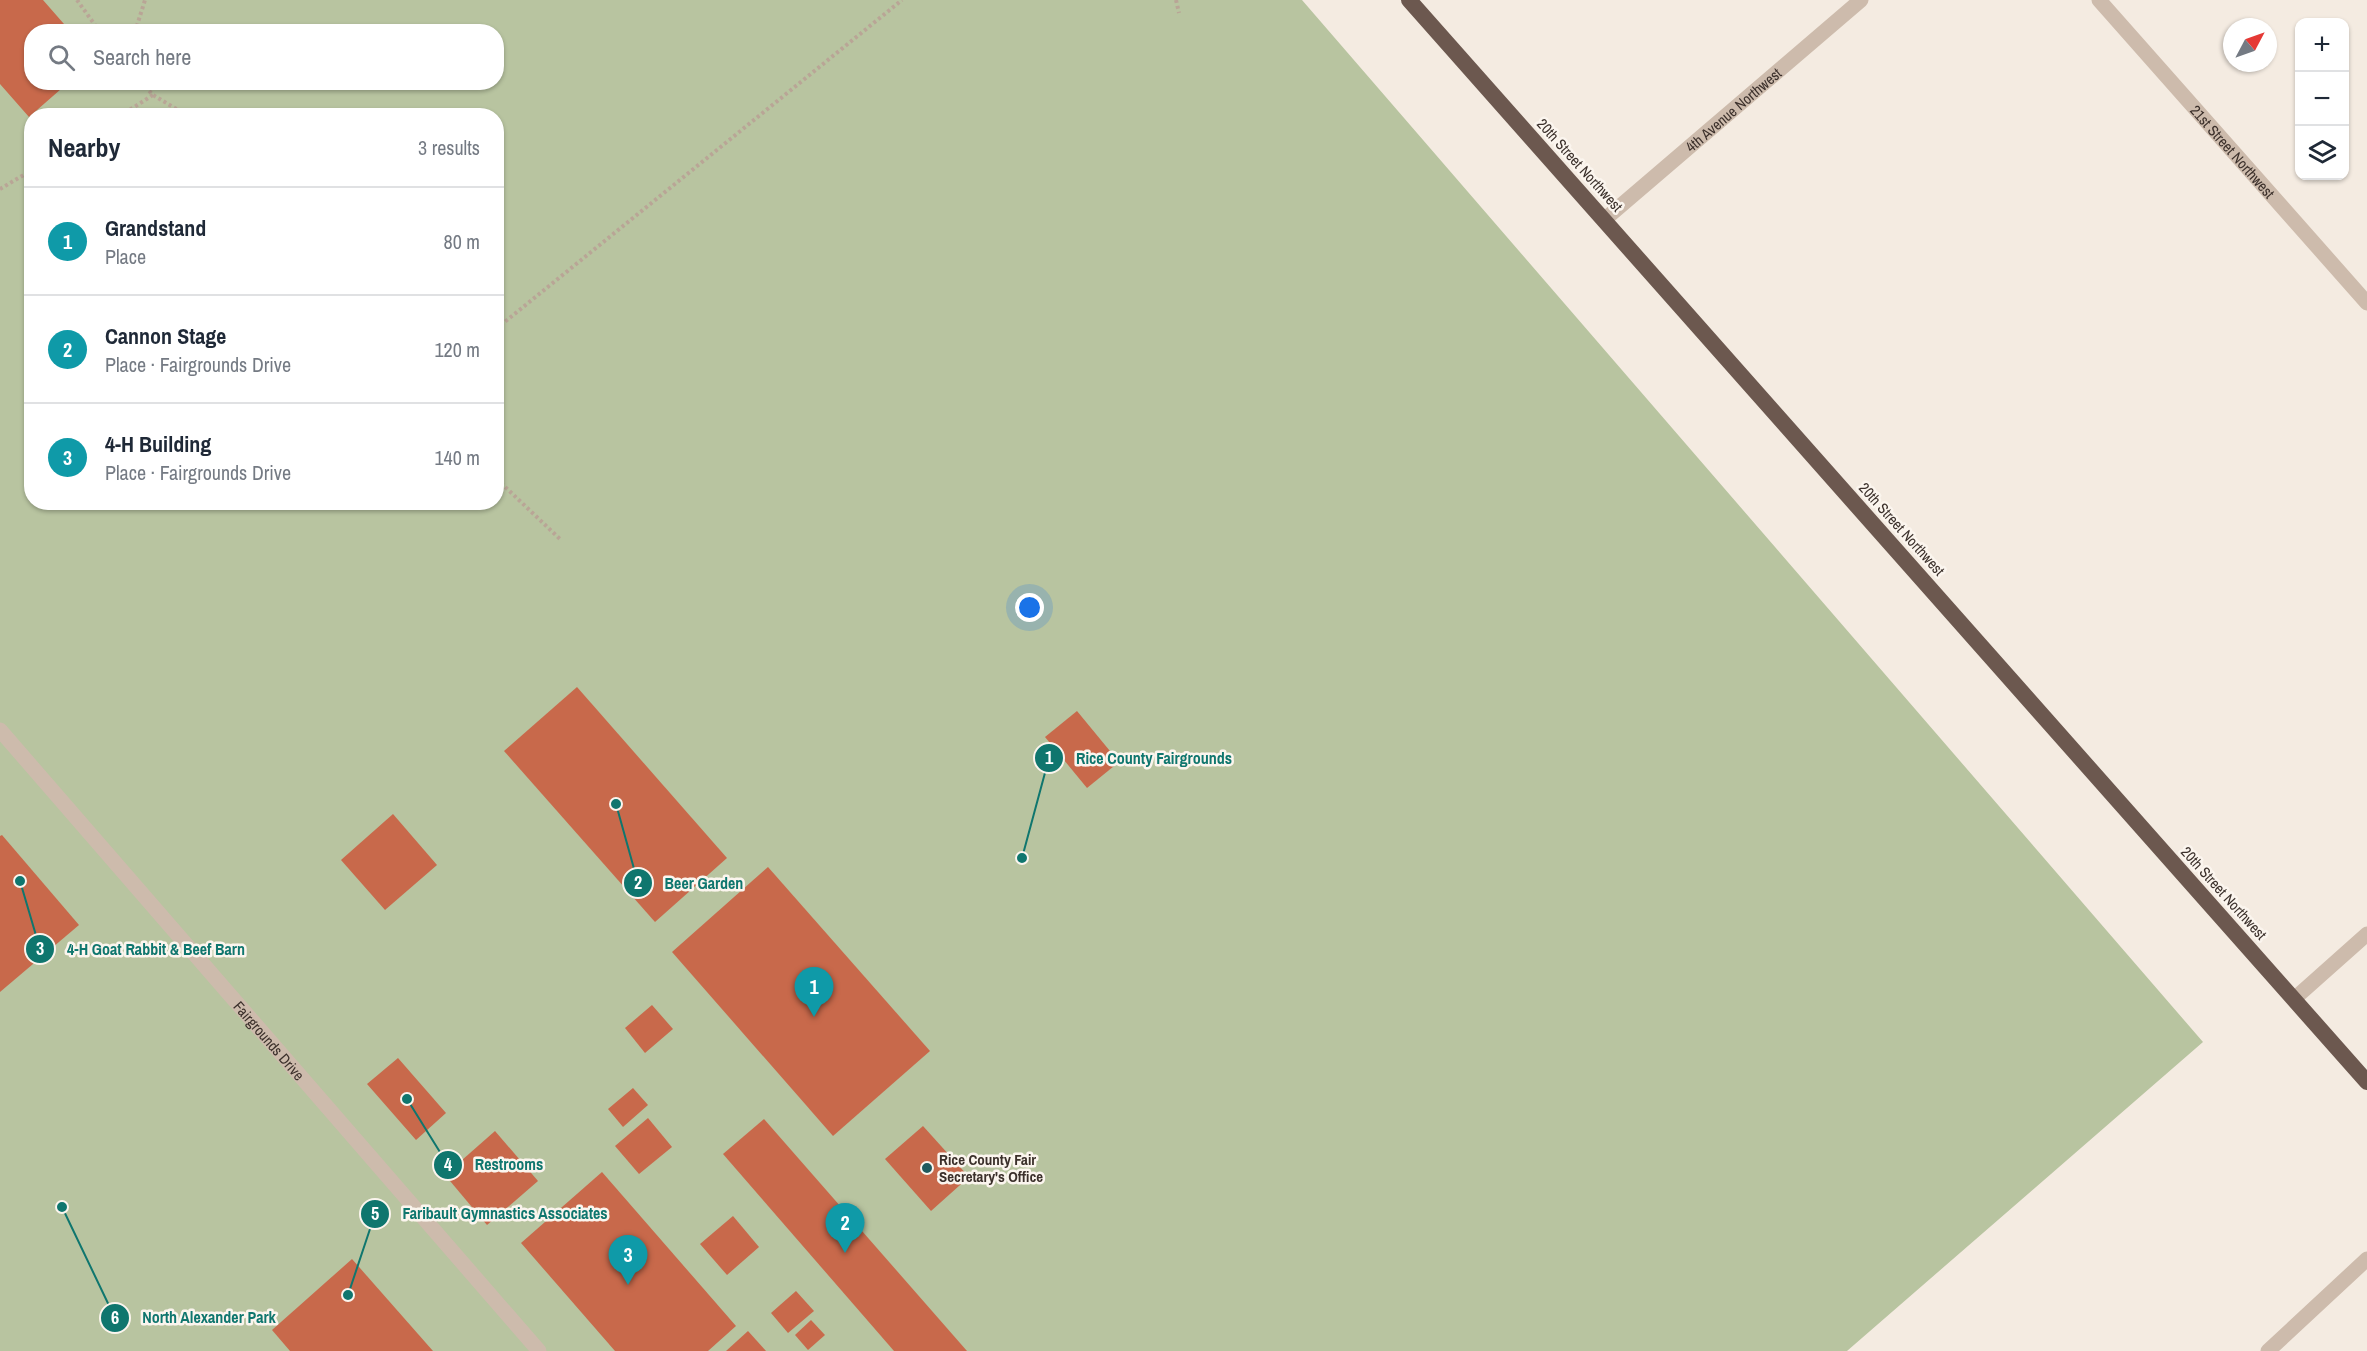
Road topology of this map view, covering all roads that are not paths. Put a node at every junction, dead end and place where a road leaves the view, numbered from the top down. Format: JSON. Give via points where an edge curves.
{"nodes":[{"id":1,"x":1409,"y":0,"type":"edge"},
{"id":2,"x":1861,"y":0,"type":"edge"},
{"id":3,"x":2100,"y":0,"type":"edge"},
{"id":4,"x":1604,"y":220,"type":"junction"},
{"id":5,"x":2367,"y":303,"type":"edge"},
{"id":6,"x":0,"y":730,"type":"edge"},
{"id":7,"x":2367,"y":934,"type":"edge"},
{"id":8,"x":2294,"y":999,"type":"junction"},
{"id":9,"x":2367,"y":1082,"type":"edge"},
{"id":10,"x":2367,"y":1259,"type":"edge"},
{"id":11,"x":539,"y":1351,"type":"edge"},
{"id":12,"x":2268,"y":1351,"type":"edge"}],
"edges":[{"from":1,"to":4,"type":"highway","name":"20th Street Northwest"},
{"from":2,"to":4,"type":"street","name":"4th Avenue Northwest"},
{"from":3,"to":5,"type":"street","name":"21st Street Northwest"},
{"from":4,"to":8,"type":"highway","name":"20th Street Northwest"},
{"from":6,"to":11,"type":"street","name":"Fairgrounds Drive"},
{"from":7,"to":8,"type":"street"},
{"from":8,"to":9,"type":"highway","name":"20th Street Northwest"},
{"from":10,"to":12,"type":"street"}]}
